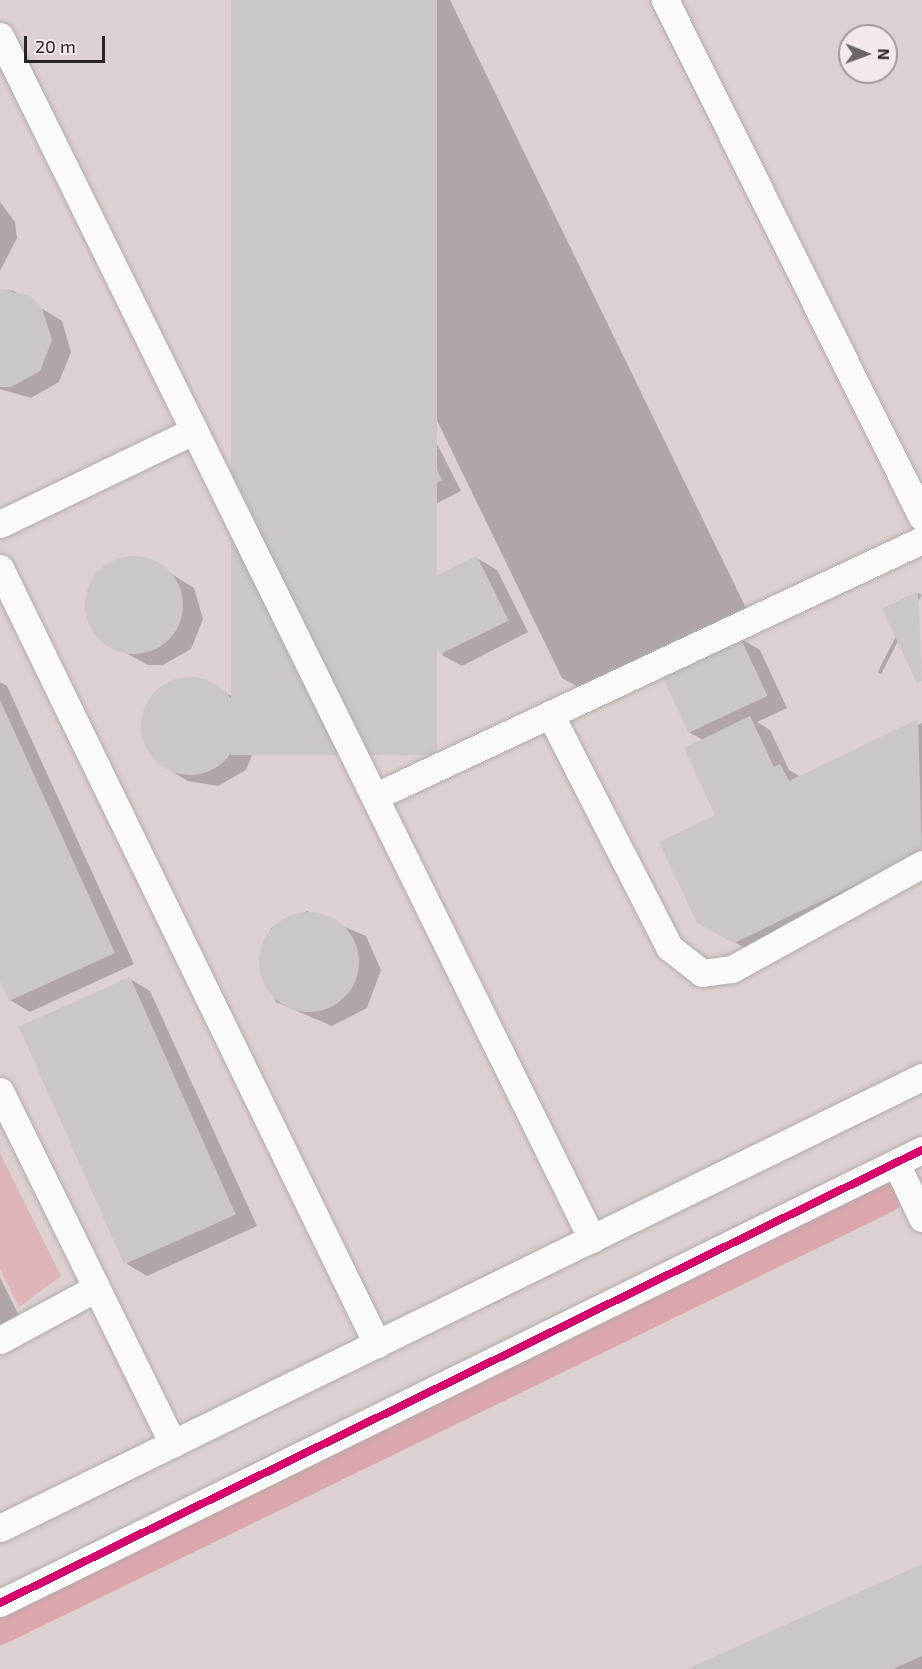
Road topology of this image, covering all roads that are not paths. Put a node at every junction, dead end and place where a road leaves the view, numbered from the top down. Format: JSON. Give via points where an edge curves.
{"nodes":[{"id":1,"x":665,"y":0,"type":"edge"},
{"id":2,"x":0,"y":36,"type":"edge"},
{"id":3,"x":194,"y":431,"type":"junction"},
{"id":4,"x":922,"y":517,"type":"edge"},
{"id":5,"x":0,"y":524,"type":"edge"},
{"id":6,"x":922,"y":540,"type":"edge"},
{"id":7,"x":0,"y":568,"type":"edge"},
{"id":8,"x":550,"y":714,"type":"junction"},
{"id":9,"x":376,"y":796,"type":"junction"},
{"id":10,"x":922,"y":864,"type":"edge"},
{"id":11,"x":922,"y":1077,"type":"edge"},
{"id":12,"x":0,"y":1091,"type":"edge"},
{"id":13,"x":922,"y":1150,"type":"edge"},
{"id":14,"x":896,"y":1163,"type":"junction"},
{"id":15,"x":922,"y":1218,"type":"edge"},
{"id":16,"x":592,"y":1239,"type":"junction"},
{"id":17,"x":96,"y":1288,"type":"junction"},
{"id":18,"x":0,"y":1340,"type":"edge"},
{"id":19,"x":377,"y":1344,"type":"junction"},
{"id":20,"x":173,"y":1444,"type":"junction"},
{"id":21,"x":0,"y":1528,"type":"edge"},
{"id":22,"x":0,"y":1603,"type":"edge"}],
"edges":[{"from":1,"to":4,"type":"street"},
{"from":2,"to":3,"type":"street"},
{"from":3,"to":5,"type":"street"},
{"from":3,"to":9,"type":"street"},
{"from":6,"to":8,"type":"street"},
{"from":7,"to":19,"type":"street"},
{"from":8,"to":9,"type":"street"},
{"from":8,"to":10,"type":"street","via":[[669,947],[686,966],[702,973],[732,969]]},
{"from":9,"to":16,"type":"street"},
{"from":11,"to":16,"type":"street"},
{"from":12,"to":17,"type":"street"},
{"from":13,"to":14,"type":"street"},
{"from":14,"to":15,"type":"street"},
{"from":14,"to":22,"type":"street"},
{"from":16,"to":19,"type":"street"},
{"from":17,"to":18,"type":"street"},
{"from":17,"to":20,"type":"street"},
{"from":19,"to":20,"type":"street"},
{"from":20,"to":21,"type":"street"}]}
